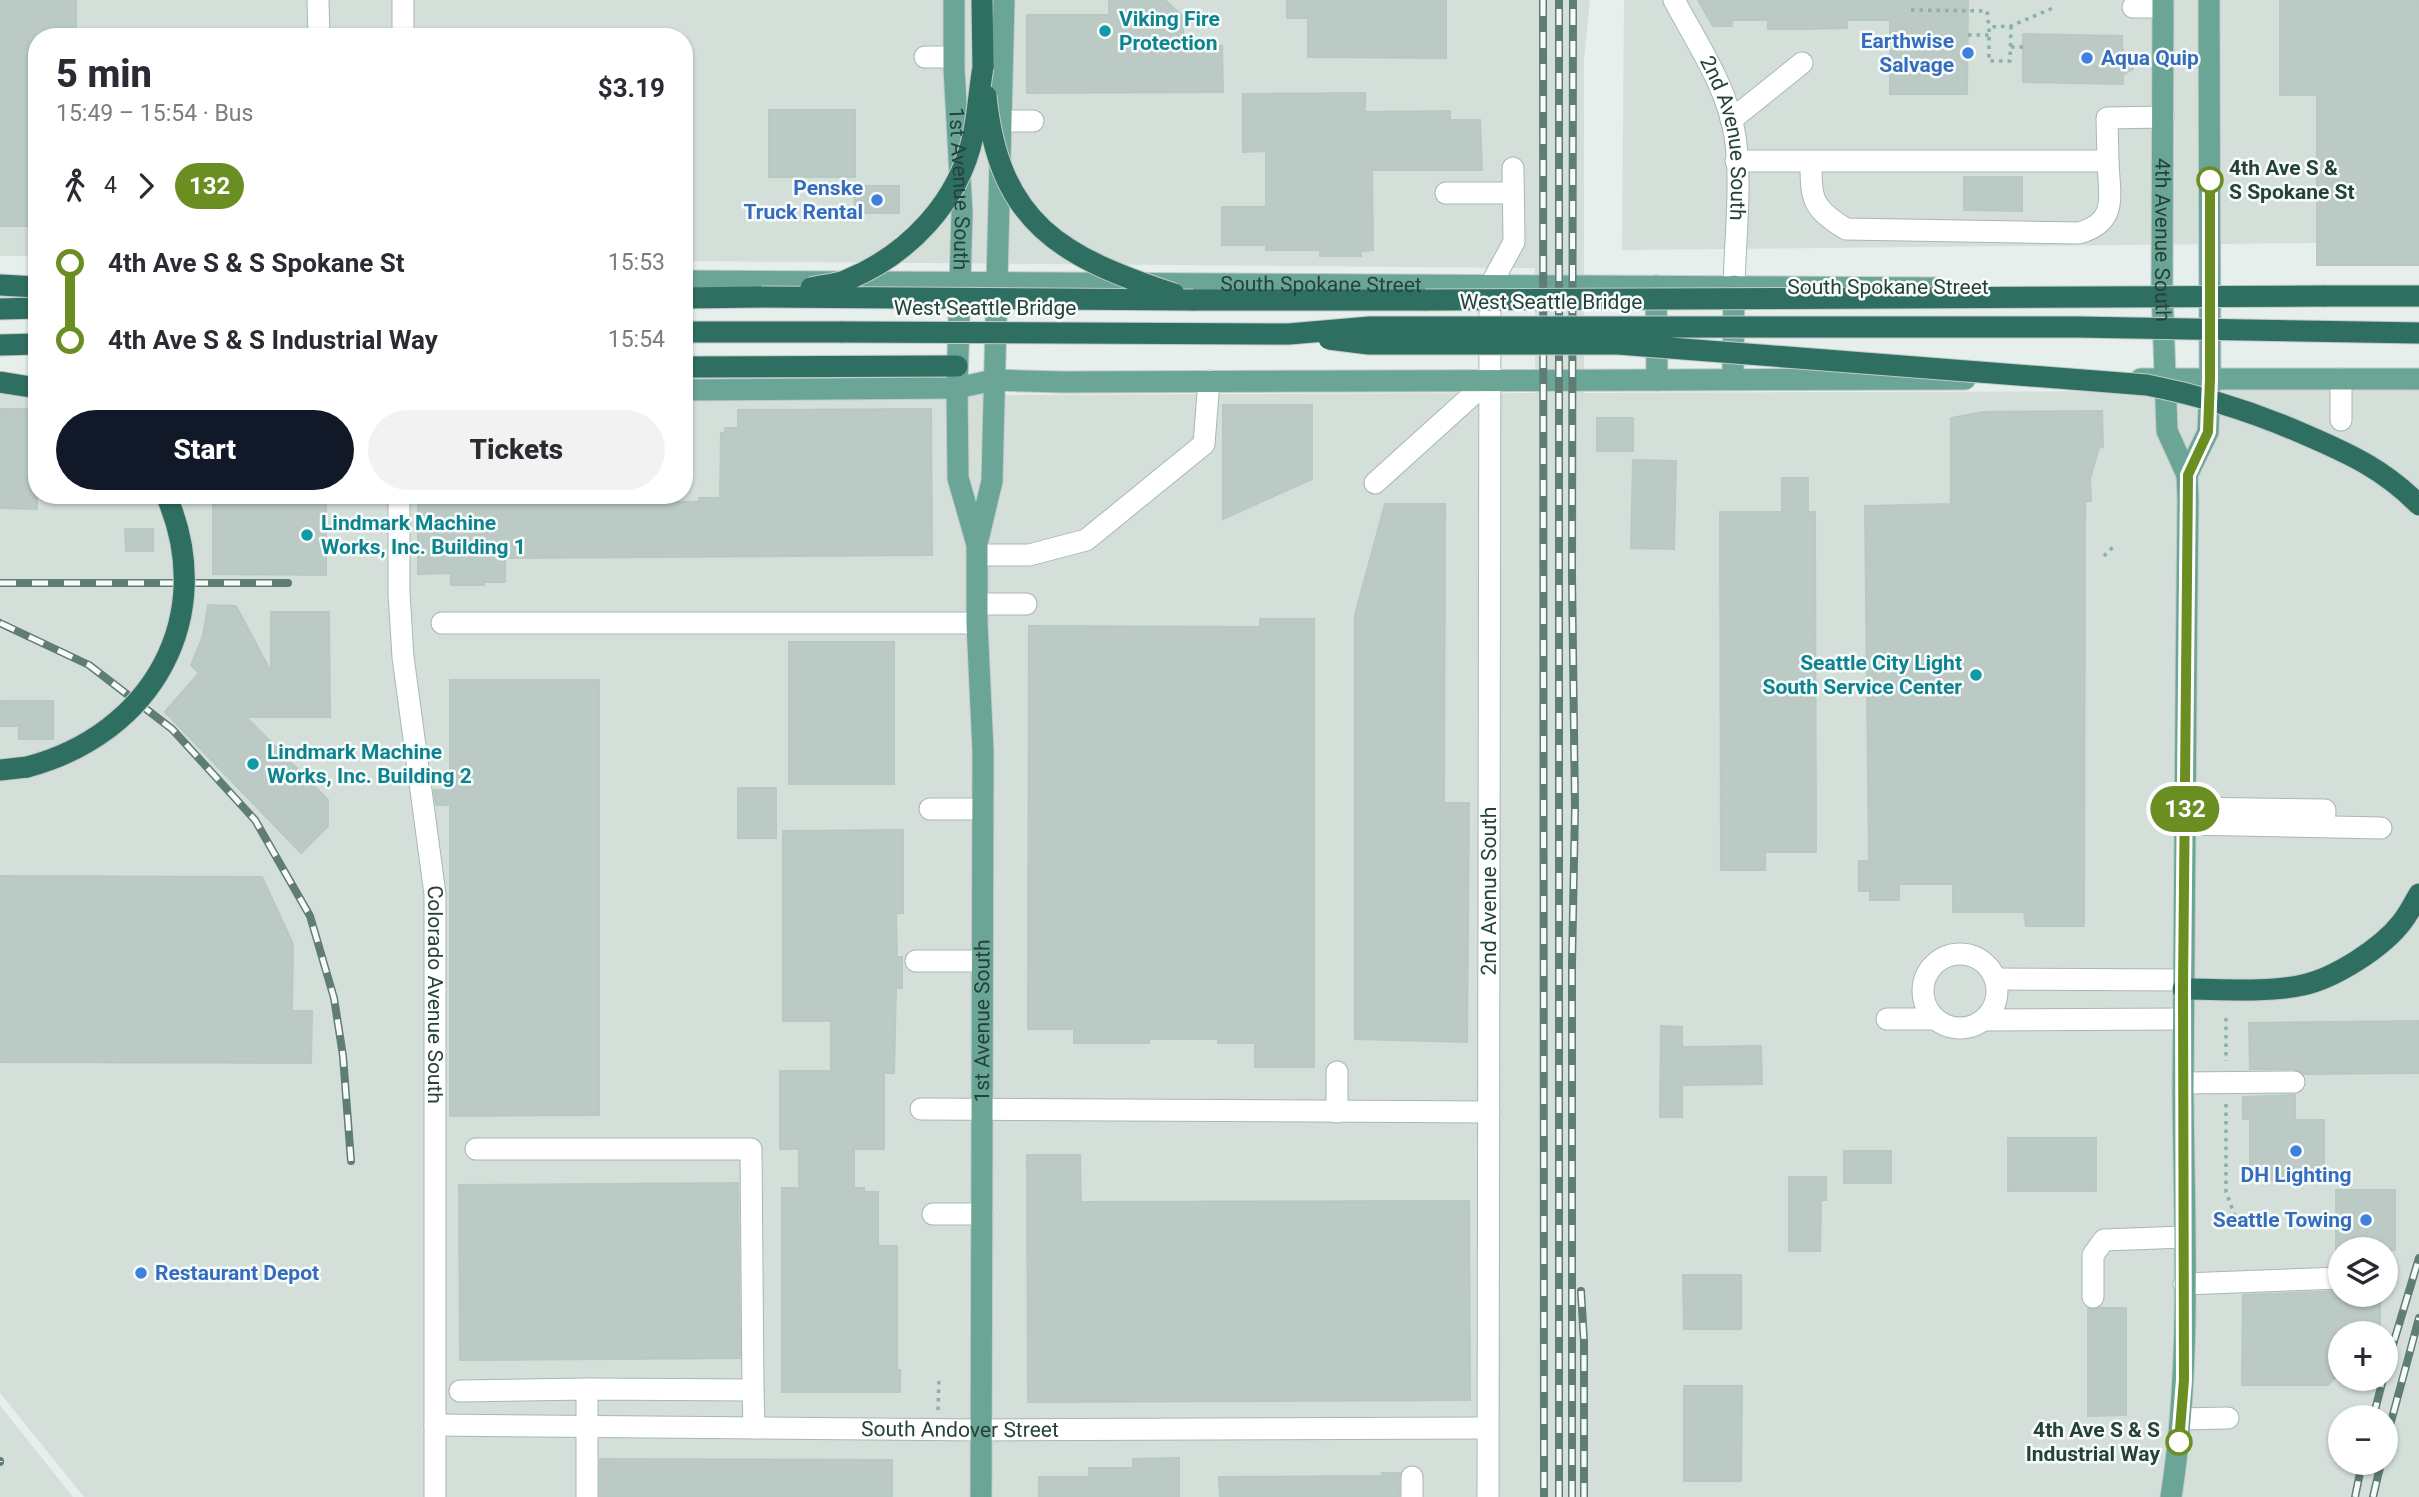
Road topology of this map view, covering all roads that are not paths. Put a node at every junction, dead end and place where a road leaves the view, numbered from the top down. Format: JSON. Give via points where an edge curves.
{"nodes":[{"id":1,"x":318,"y":0,"type":"edge"},
{"id":2,"x":403,"y":0,"type":"edge"},
{"id":3,"x":954,"y":0,"type":"edge"},
{"id":4,"x":982,"y":0,"type":"edge"},
{"id":5,"x":1004,"y":0,"type":"edge"},
{"id":6,"x":1674,"y":0,"type":"edge"},
{"id":7,"x":2209,"y":0,"type":"edge"},
{"id":8,"x":2163,"y":4,"type":"edge"},
{"id":9,"x":2133,"y":7,"type":"dead end"},
{"id":10,"x":319,"y":28,"type":"edge"},
{"id":11,"x":403,"y":28,"type":"edge"},
{"id":12,"x":925,"y":57,"type":"dead end"},
{"id":13,"x":954,"y":57,"type":"junction"},
{"id":14,"x":1802,"y":63,"type":"dead end"},
{"id":15,"x":983,"y":67,"type":"junction"},
{"id":16,"x":2163,"y":117,"type":"junction"},
{"id":17,"x":1731,"y":120,"type":"junction"},
{"id":18,"x":1002,"y":121,"type":"junction"},
{"id":19,"x":1034,"y":121,"type":"dead end"},
{"id":20,"x":1736,"y":161,"type":"junction"},
{"id":21,"x":2108,"y":161,"type":"junction"},
{"id":22,"x":1811,"y":162,"type":"junction"},
{"id":23,"x":1513,"y":168,"type":"dead end"},
{"id":24,"x":1446,"y":193,"type":"dead end"},
{"id":25,"x":1513,"y":193,"type":"junction"},
{"id":26,"x":693,"y":281,"type":"edge"},
{"id":27,"x":960,"y":283,"type":"junction"},
{"id":28,"x":0,"y":284,"type":"edge"},
{"id":29,"x":996,"y":284,"type":"junction"},
{"id":30,"x":28,"y":285,"type":"edge"},
{"id":31,"x":1490,"y":286,"type":"junction"},
{"id":32,"x":1656,"y":286,"type":"junction"},
{"id":33,"x":1734,"y":286,"type":"junction"},
{"id":34,"x":2162,"y":289,"type":"junction"},
{"id":35,"x":2210,"y":289,"type":"junction"},
{"id":36,"x":2419,"y":289,"type":"edge"},
{"id":37,"x":2419,"y":296,"type":"edge"},
{"id":38,"x":761,"y":297,"type":"junction"},
{"id":39,"x":693,"y":298,"type":"edge"},
{"id":40,"x":1193,"y":300,"type":"junction"},
{"id":41,"x":28,"y":308,"type":"edge"},
{"id":42,"x":0,"y":309,"type":"edge"},
{"id":43,"x":693,"y":332,"type":"edge"},
{"id":44,"x":2419,"y":332,"type":"edge"},
{"id":45,"x":1289,"y":334,"type":"junction"},
{"id":46,"x":28,"y":344,"type":"edge"},
{"id":47,"x":0,"y":345,"type":"edge"},
{"id":48,"x":693,"y":366,"type":"edge"},
{"id":49,"x":957,"y":366,"type":"junction"},
{"id":50,"x":1733,"y":379,"type":"junction"},
{"id":51,"x":2165,"y":379,"type":"junction"},
{"id":52,"x":2210,"y":379,"type":"junction"},
{"id":53,"x":2341,"y":379,"type":"junction"},
{"id":54,"x":2419,"y":379,"type":"edge"},
{"id":55,"x":994,"y":380,"type":"junction"},
{"id":56,"x":1489,"y":380,"type":"junction"},
{"id":57,"x":1657,"y":380,"type":"junction"},
{"id":58,"x":1209,"y":382,"type":"junction"},
{"id":59,"x":0,"y":385,"type":"edge"},
{"id":60,"x":28,"y":387,"type":"edge"},
{"id":61,"x":957,"y":388,"type":"junction"},
{"id":62,"x":693,"y":390,"type":"edge"},
{"id":63,"x":2341,"y":420,"type":"dead end"},
{"id":64,"x":2188,"y":475,"type":"junction"},
{"id":65,"x":1375,"y":483,"type":"dead end"},
{"id":66,"x":169,"y":504,"type":"edge"},
{"id":67,"x":400,"y":504,"type":"edge"},
{"id":68,"x":2419,"y":505,"type":"edge"},
{"id":69,"x":977,"y":549,"type":"junction"},
{"id":70,"x":1026,"y":604,"type":"dead end"},
{"id":71,"x":977,"y":614,"type":"junction"},
{"id":72,"x":442,"y":623,"type":"dead end"},
{"id":73,"x":0,"y":770,"type":"edge"},
{"id":74,"x":930,"y":809,"type":"dead end"},
{"id":75,"x":983,"y":809,"type":"junction"},
{"id":76,"x":2185,"y":816,"type":"junction"},
{"id":77,"x":2381,"y":828,"type":"dead end"},
{"id":78,"x":2419,"y":894,"type":"edge"},
{"id":79,"x":916,"y":961,"type":"dead end"},
{"id":80,"x":982,"y":961,"type":"junction"},
{"id":81,"x":1995,"y":979,"type":"junction"},
{"id":82,"x":2184,"y":985,"type":"junction"},
{"id":83,"x":1887,"y":1019,"type":"dead end"},
{"id":84,"x":1935,"y":1019,"type":"junction"},
{"id":85,"x":2183,"y":1019,"type":"junction"},
{"id":86,"x":1984,"y":1020,"type":"junction"},
{"id":87,"x":1337,"y":1072,"type":"dead end"},
{"id":88,"x":2294,"y":1082,"type":"dead end"},
{"id":89,"x":2183,"y":1083,"type":"junction"},
{"id":90,"x":921,"y":1110,"type":"dead end"},
{"id":91,"x":982,"y":1111,"type":"junction"},
{"id":92,"x":1337,"y":1112,"type":"junction"},
{"id":93,"x":1489,"y":1112,"type":"junction"},
{"id":94,"x":477,"y":1149,"type":"dead end"},
{"id":95,"x":933,"y":1214,"type":"dead end"},
{"id":96,"x":982,"y":1214,"type":"junction"},
{"id":97,"x":2184,"y":1237,"type":"junction"},
{"id":98,"x":2328,"y":1278,"type":"edge"},
{"id":99,"x":2184,"y":1284,"type":"junction"},
{"id":100,"x":2093,"y":1297,"type":"dead end"},
{"id":101,"x":587,"y":1389,"type":"junction"},
{"id":102,"x":753,"y":1390,"type":"junction"},
{"id":103,"x":460,"y":1391,"type":"dead end"},
{"id":104,"x":2228,"y":1418,"type":"dead end"},
{"id":105,"x":2181,"y":1419,"type":"junction"},
{"id":106,"x":443,"y":1425,"type":"junction"},
{"id":107,"x":588,"y":1426,"type":"junction"},
{"id":108,"x":754,"y":1428,"type":"junction"},
{"id":109,"x":1487,"y":1428,"type":"junction"},
{"id":110,"x":981,"y":1430,"type":"junction"},
{"id":111,"x":2171,"y":1496,"type":"edge"},
{"id":112,"x":435,"y":1497,"type":"edge"},
{"id":113,"x":587,"y":1497,"type":"edge"},
{"id":114,"x":981,"y":1497,"type":"edge"},
{"id":115,"x":1488,"y":1497,"type":"edge"}],
"edges":[{"from":1,"to":10,"type":"street"},
{"from":2,"to":11,"type":"street"},
{"from":3,"to":13,"type":"main road","name":"1st Avenue South"},
{"from":4,"to":15,"type":"highway"},
{"from":5,"to":18,"type":"main road","name":"1st Avenue South"},
{"from":6,"to":17,"type":"street","name":"2nd Avenue South","via":[[1715,76]]},
{"from":7,"to":35,"type":"main road","name":"4th Avenue South"},
{"from":8,"to":9,"type":"street"},
{"from":8,"to":16,"type":"main road","name":"4th Avenue South"},
{"from":12,"to":13,"type":"street"},
{"from":13,"to":27,"type":"main road","name":"1st Avenue South","via":[[962,213]]},
{"from":14,"to":17,"type":"street"},
{"from":15,"to":38,"type":"highway","bridge":true,"via":[[973,138],[935,216],[906,246],[845,281]]},
{"from":15,"to":40,"type":"highway","bridge":true,"via":[[995,149],[1030,218],[1082,259]]},
{"from":16,"to":21,"type":"street","via":[[2108,118]]},
{"from":16,"to":34,"type":"main road","name":"4th Avenue South"},
{"from":17,"to":20,"type":"street","name":"2nd Avenue South"},
{"from":18,"to":19,"type":"street"},
{"from":18,"to":29,"type":"main road","name":"1st Avenue South"},
{"from":20,"to":22,"type":"street"},
{"from":20,"to":33,"type":"street","name":"2nd Avenue South"},
{"from":21,"to":22,"type":"street"},
{"from":21,"to":22,"type":"street","via":[[2109,212],[2094,229],[2078,233],[1846,229],[1816,205]]},
{"from":23,"to":25,"type":"street"},
{"from":24,"to":25,"type":"street"},
{"from":25,"to":31,"type":"street","via":[[1514,242]]},
{"from":26,"to":27,"type":"main road","name":"South Spokane Street"},
{"from":27,"to":29,"type":"main road","name":"South Spokane Street"},
{"from":27,"to":49,"type":"main road","name":"1st Avenue South"},
{"from":28,"to":30,"type":"highway"},
{"from":29,"to":31,"type":"main road","name":"South Spokane Street"},
{"from":29,"to":55,"type":"main road","name":"1st Avenue South"},
{"from":31,"to":32,"type":"main road","name":"South Spokane Street"},
{"from":31,"to":56,"type":"street","name":"2nd Avenue South"},
{"from":32,"to":33,"type":"main road","name":"South Spokane Street"},
{"from":32,"to":57,"type":"main road"},
{"from":33,"to":34,"type":"main road","name":"South Spokane Street"},
{"from":33,"to":50,"type":"main road"},
{"from":34,"to":35,"type":"main road","name":"South Spokane Street"},
{"from":34,"to":51,"type":"main road","name":"4th Avenue South"},
{"from":35,"to":36,"type":"main road","name":"South Spokane Street"},
{"from":35,"to":52,"type":"main road","name":"4th Avenue South"},
{"from":37,"to":40,"type":"highway","name":"West Seattle Bridge","bridge":true},
{"from":38,"to":39,"type":"highway","name":"West Seattle Bridge"},
{"from":38,"to":40,"type":"highway","name":"West Seattle Bridge","bridge":true},
{"from":41,"to":42,"type":"highway"},
{"from":43,"to":45,"type":"highway","name":"West Seattle Bridge","bridge":true},
{"from":44,"to":45,"type":"highway","name":"West Seattle Bridge","bridge":true,"via":[[1370,327]]},
{"from":45,"to":68,"type":"highway","bridge":true,"via":[[1369,344],[1618,344],[2147,385],[2258,414],[2354,455]]},
{"from":46,"to":47,"type":"highway"},
{"from":48,"to":49,"type":"highway"},
{"from":49,"to":55,"type":"main road"},
{"from":49,"to":61,"type":"main road","name":"1st Avenue South"},
{"from":50,"to":51,"type":"main road"},
{"from":50,"to":57,"type":"main road"},
{"from":51,"to":52,"type":"main road"},
{"from":51,"to":64,"type":"main road","name":"4th Avenue South","via":[[2167,430]]},
{"from":52,"to":53,"type":"main road"},
{"from":52,"to":64,"type":"main road","name":"4th Avenue South","via":[[2208,432]]},
{"from":53,"to":54,"type":"main road"},
{"from":53,"to":63,"type":"street"},
{"from":55,"to":58,"type":"main road"},
{"from":55,"to":61,"type":"main road"},
{"from":55,"to":69,"type":"main road","name":"1st Avenue South","via":[[992,481]]},
{"from":56,"to":57,"type":"main road"},
{"from":56,"to":58,"type":"main road"},
{"from":56,"to":65,"type":"street"},
{"from":56,"to":93,"type":"street","name":"2nd Avenue South"},
{"from":58,"to":69,"type":"street","via":[[1204,444],[1086,540],[1029,555]]},
{"from":59,"to":60,"type":"highway","bridge":true},
{"from":61,"to":62,"type":"main road"},
{"from":61,"to":69,"type":"main road","name":"1st Avenue South","via":[[958,478]]},
{"from":64,"to":76,"type":"main road","name":"4th Avenue South"},
{"from":66,"to":73,"type":"highway","bridge":true,"via":[[180,536],[184,587],[175,637],[152,683],[118,722],[76,750],[40,764]]},
{"from":67,"to":106,"type":"street","name":"Colorado Avenue South","via":[[399,593],[410,717],[435,894]]},
{"from":69,"to":71,"type":"main road","name":"1st Avenue South"},
{"from":70,"to":71,"type":"street"},
{"from":71,"to":72,"type":"street"},
{"from":71,"to":75,"type":"main road","name":"1st Avenue South"},
{"from":74,"to":75,"type":"street"},
{"from":75,"to":80,"type":"main road","name":"1st Avenue South"},
{"from":76,"to":77,"type":"street","via":[[2325,818]]},
{"from":76,"to":82,"type":"main road","name":"4th Avenue South"},
{"from":78,"to":82,"type":"highway","via":[[2402,922],[2372,950],[2313,982],[2284,988]]},
{"from":79,"to":80,"type":"street"},
{"from":80,"to":91,"type":"main road","name":"1st Avenue South"},
{"from":81,"to":82,"type":"street"},
{"from":81,"to":84,"type":"street","via":[[1985,962],[1973,955],[1948,955],[1936,961],[1923,983],[1927,1009]]},
{"from":81,"to":86,"type":"street","via":[[1997,998]]},
{"from":82,"to":85,"type":"main road","name":"4th Avenue South"},
{"from":83,"to":84,"type":"street"},
{"from":84,"to":86,"type":"street","via":[[1954,1028]]},
{"from":85,"to":86,"type":"street"},
{"from":85,"to":89,"type":"main road","name":"4th Avenue South"},
{"from":87,"to":92,"type":"street"},
{"from":88,"to":89,"type":"street"},
{"from":89,"to":97,"type":"main road","name":"4th Avenue South"},
{"from":90,"to":91,"type":"street"},
{"from":91,"to":92,"type":"street"},
{"from":91,"to":96,"type":"main road","name":"1st Avenue South"},
{"from":92,"to":93,"type":"street"},
{"from":93,"to":109,"type":"street","name":"2nd Avenue South"},
{"from":94,"to":102,"type":"street","via":[[751,1149]]},
{"from":95,"to":96,"type":"street"},
{"from":96,"to":110,"type":"main road","name":"1st Avenue South"},
{"from":97,"to":99,"type":"main road","name":"4th Avenue South"},
{"from":97,"to":100,"type":"street","via":[[2104,1240],[2093,1255]]},
{"from":98,"to":99,"type":"street"},
{"from":99,"to":105,"type":"main road","name":"4th Avenue South"},
{"from":101,"to":102,"type":"street"},
{"from":101,"to":103,"type":"street"},
{"from":101,"to":107,"type":"street"},
{"from":102,"to":108,"type":"street"},
{"from":104,"to":105,"type":"street"},
{"from":105,"to":111,"type":"main road","name":"4th Avenue South"},
{"from":106,"to":107,"type":"street","name":"South Andover Street"},
{"from":106,"to":112,"type":"street","name":"Colorado Avenue South"},
{"from":107,"to":108,"type":"street","name":"South Andover Street"},
{"from":107,"to":113,"type":"street"},
{"from":108,"to":110,"type":"street","name":"South Andover Street"},
{"from":109,"to":110,"type":"street","name":"South Andover Street"},
{"from":109,"to":115,"type":"street","name":"2nd Avenue South"},
{"from":110,"to":114,"type":"main road","name":"1st Avenue South"}]}
